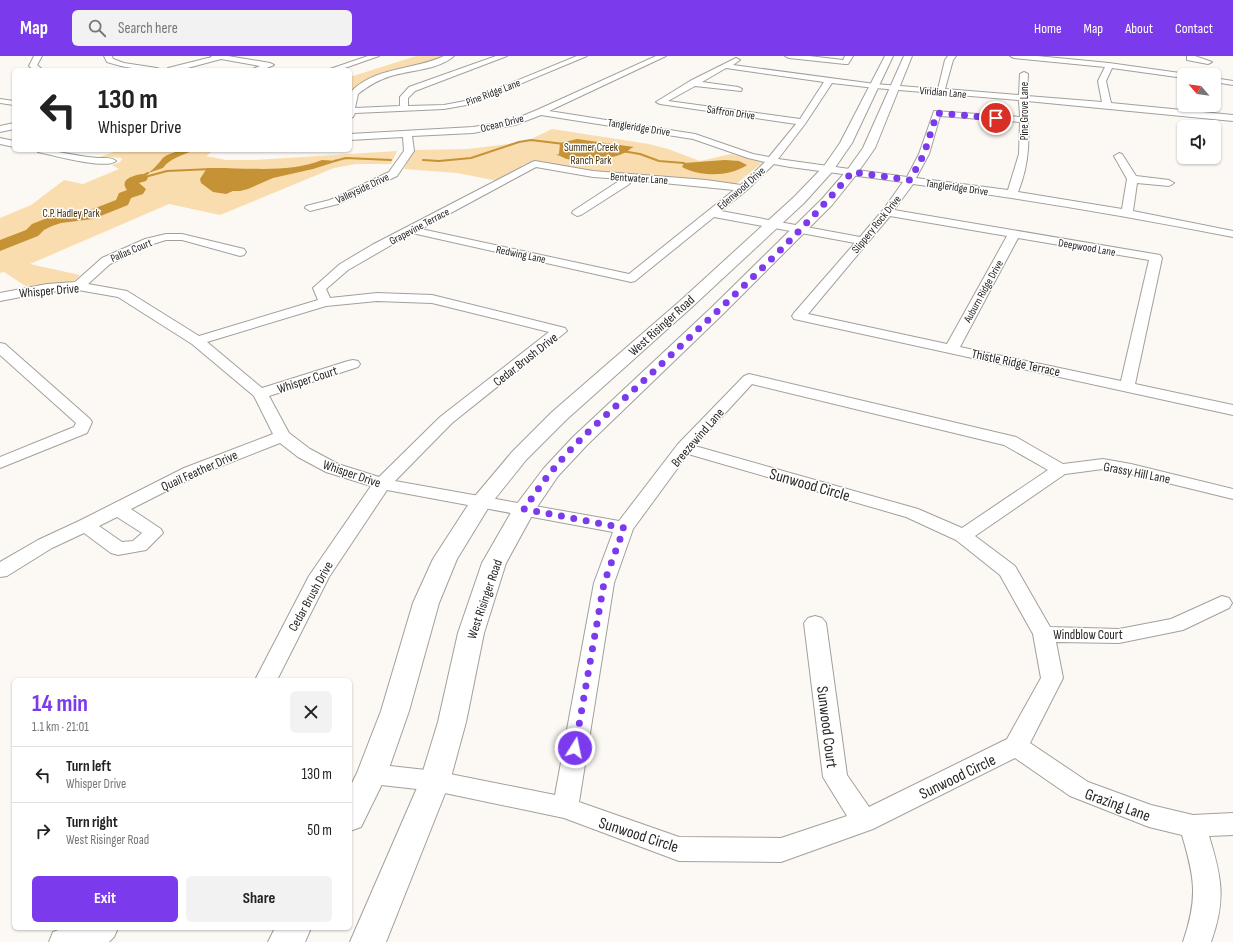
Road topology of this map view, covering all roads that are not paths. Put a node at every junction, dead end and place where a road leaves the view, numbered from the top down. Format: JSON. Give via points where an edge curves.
{"nodes":[{"id":1,"x":38,"y":56,"type":"edge"},
{"id":2,"x":108,"y":56,"type":"edge"},
{"id":3,"x":371,"y":56,"type":"edge"},
{"id":4,"x":375,"y":56,"type":"edge"},
{"id":5,"x":450,"y":56,"type":"edge"},
{"id":6,"x":503,"y":56,"type":"edge"},
{"id":7,"x":583,"y":56,"type":"edge"},
{"id":8,"x":659,"y":56,"type":"edge"},
{"id":9,"x":744,"y":56,"type":"edge"},
{"id":10,"x":789,"y":56,"type":"edge"},
{"id":11,"x":889,"y":56,"type":"edge"},
{"id":12,"x":908,"y":56,"type":"edge"},
{"id":13,"x":952,"y":56,"type":"edge"},
{"id":14,"x":1014,"y":56,"type":"edge"},
{"id":15,"x":1191,"y":56,"type":"edge"},
{"id":16,"x":218,"y":57,"type":"edge"},
{"id":17,"x":847,"y":59,"type":"edge"},
{"id":18,"x":1208,"y":62,"type":"dead end"},
{"id":19,"x":1109,"y":65,"type":"junction"},
{"id":20,"x":726,"y":66,"type":"junction"},
{"id":21,"x":36,"y":68,"type":"edge"},
{"id":22,"x":146,"y":68,"type":"edge"},
{"id":23,"x":178,"y":68,"type":"edge"},
{"id":24,"x":260,"y":68,"type":"edge"},
{"id":25,"x":337,"y":68,"type":"edge"},
{"id":26,"x":1024,"y":74,"type":"dead end"},
{"id":27,"x":1177,"y":75,"type":"edge"},
{"id":28,"x":830,"y":79,"type":"junction"},
{"id":29,"x":1221,"y":81,"type":"edge"},
{"id":30,"x":693,"y":83,"type":"junction"},
{"id":31,"x":1233,"y":83,"type":"edge"},
{"id":32,"x":885,"y":87,"type":"junction"},
{"id":33,"x":738,"y":89,"type":"dead end"},
{"id":34,"x":941,"y":91,"type":"junction"},
{"id":35,"x":1022,"y":98,"type":"junction"},
{"id":36,"x":0,"y":101,"type":"edge"},
{"id":37,"x":352,"y":102,"type":"edge"},
{"id":38,"x":12,"y":103,"type":"edge"},
{"id":39,"x":1107,"y":104,"type":"junction"},
{"id":40,"x":1177,"y":108,"type":"edge"},
{"id":41,"x":404,"y":109,"type":"junction"},
{"id":42,"x":540,"y":112,"type":"junction"},
{"id":43,"x":1209,"y":112,"type":"edge"},
{"id":44,"x":352,"y":113,"type":"edge"},
{"id":45,"x":1233,"y":118,"type":"edge"},
{"id":46,"x":1024,"y":120,"type":"junction"},
{"id":47,"x":802,"y":122,"type":"junction"},
{"id":48,"x":12,"y":127,"type":"edge"},
{"id":49,"x":0,"y":130,"type":"edge"},
{"id":50,"x":407,"y":134,"type":"junction"},
{"id":51,"x":352,"y":137,"type":"edge"},
{"id":52,"x":0,"y":141,"type":"edge"},
{"id":53,"x":12,"y":144,"type":"edge"},
{"id":54,"x":50,"y":152,"type":"edge"},
{"id":55,"x":1119,"y":156,"type":"dead end"},
{"id":56,"x":772,"y":160,"type":"junction"},
{"id":57,"x":110,"y":161,"type":"dead end"},
{"id":58,"x":535,"y":164,"type":"joint"},
{"id":59,"x":828,"y":169,"type":"junction"},
{"id":60,"x":852,"y":172,"type":"junction"},
{"id":61,"x":630,"y":177,"type":"junction"},
{"id":62,"x":1132,"y":179,"type":"junction"},
{"id":63,"x":910,"y":180,"type":"junction"},
{"id":64,"x":1169,"y":183,"type":"dead end"},
{"id":65,"x":743,"y":188,"type":"junction"},
{"id":66,"x":1012,"y":194,"type":"junction"},
{"id":67,"x":310,"y":208,"type":"dead end"},
{"id":68,"x":887,"y":212,"type":"junction"},
{"id":69,"x":577,"y":213,"type":"dead end"},
{"id":70,"x":712,"y":213,"type":"junction"},
{"id":71,"x":1127,"y":213,"type":"junction"},
{"id":72,"x":771,"y":224,"type":"junction"},
{"id":73,"x":412,"y":230,"type":"junction"},
{"id":74,"x":800,"y":230,"type":"junction"},
{"id":75,"x":1014,"y":234,"type":"junction"},
{"id":76,"x":1233,"y":234,"type":"edge"},
{"id":77,"x":863,"y":241,"type":"junction"},
{"id":78,"x":240,"y":252,"type":"dead end"},
{"id":79,"x":631,"y":278,"type":"joint"},
{"id":80,"x":78,"y":286,"type":"junction"},
{"id":81,"x":0,"y":297,"type":"edge"},
{"id":82,"x":325,"y":302,"type":"junction"},
{"id":83,"x":686,"y":304,"type":"junction"},
{"id":84,"x":717,"y":311,"type":"junction"},
{"id":85,"x":799,"y":316,"type":"joint"},
{"id":86,"x":197,"y":342,"type":"junction"},
{"id":87,"x":0,"y":347,"type":"edge"},
{"id":88,"x":952,"y":348,"type":"junction"},
{"id":89,"x":353,"y":364,"type":"dead end"},
{"id":90,"x":1127,"y":386,"type":"junction"},
{"id":91,"x":260,"y":394,"type":"junction"},
{"id":92,"x":1233,"y":410,"type":"edge"},
{"id":93,"x":282,"y":436,"type":"junction"},
{"id":94,"x":684,"y":448,"type":"junction"},
{"id":95,"x":0,"y":463,"type":"edge"},
{"id":96,"x":1060,"y":470,"type":"junction"},
{"id":97,"x":382,"y":484,"type":"junction"},
{"id":98,"x":1233,"y":494,"type":"edge"},
{"id":99,"x":481,"y":502,"type":"junction"},
{"id":100,"x":118,"y":509,"type":"junction"},
{"id":101,"x":524,"y":509,"type":"junction"},
{"id":102,"x":86,"y":525,"type":"junction"},
{"id":103,"x":624,"y":528,"type":"junction"},
{"id":104,"x":963,"y":536,"type":"junction"},
{"id":105,"x":0,"y":572,"type":"edge"},
{"id":106,"x":1222,"y":603,"type":"dead end"},
{"id":107,"x":815,"y":624,"type":"dead end"},
{"id":108,"x":1044,"y":634,"type":"junction"},
{"id":109,"x":267,"y":678,"type":"edge"},
{"id":110,"x":1016,"y":746,"type":"junction"},
{"id":111,"x":372,"y":774,"type":"junction"},
{"id":112,"x":435,"y":781,"type":"junction"},
{"id":113,"x":565,"y":808,"type":"junction"},
{"id":114,"x":352,"y":814,"type":"edge"},
{"id":115,"x":864,"y":821,"type":"junction"},
{"id":116,"x":1233,"y":824,"type":"edge"},
{"id":117,"x":1193,"y":826,"type":"junction"},
{"id":118,"x":102,"y":930,"type":"edge"},
{"id":119,"x":293,"y":930,"type":"edge"},
{"id":120,"x":63,"y":942,"type":"edge"},
{"id":121,"x":286,"y":942,"type":"edge"},
{"id":122,"x":368,"y":942,"type":"edge"},
{"id":123,"x":1197,"y":942,"type":"edge"}],
"edges":[{"from":1,"to":21,"type":"street","via":[[33,66]]},
{"from":2,"to":22,"type":"street","via":[[110,60]]},
{"from":3,"to":4,"type":"street"},
{"from":4,"to":25,"type":"street"},
{"from":5,"to":37,"type":"street","via":[[369,81],[354,92]]},
{"from":6,"to":41,"type":"street","via":[[412,89],[404,96]]},
{"from":7,"to":41,"type":"street","name":"Pine Ridge Lane","via":[[472,102],[444,107]]},
{"from":8,"to":42,"type":"street","name":"Ocean Drive","via":[[662,56]]},
{"from":9,"to":20,"type":"street"},
{"from":10,"to":17,"type":"street"},
{"from":11,"to":32,"type":"main road","name":"West Risinger Road"},
{"from":12,"to":32,"type":"main road","name":"West Risinger Road"},
{"from":13,"to":34,"type":"street"},
{"from":14,"to":19,"type":"street"},
{"from":15,"to":18,"type":"street","via":[[1190,58]]},
{"from":16,"to":23,"type":"street"},
{"from":16,"to":24,"type":"street","via":[[270,65]]},
{"from":19,"to":27,"type":"street"},
{"from":19,"to":39,"type":"street","via":[[1102,81]]},
{"from":20,"to":28,"type":"street","name":"Viridian Lane"},
{"from":20,"to":30,"type":"street"},
{"from":26,"to":35,"type":"street","name":"Pine Grove Lane"},
{"from":28,"to":32,"type":"street","name":"Viridian Lane"},
{"from":28,"to":47,"type":"street","name":"Edenwood Drive"},
{"from":29,"to":31,"type":"street"},
{"from":30,"to":33,"type":"street"},
{"from":30,"to":47,"type":"street","name":"Saffron Drive","via":[[660,102]]},
{"from":32,"to":34,"type":"street","name":"Viridian Lane"},
{"from":32,"to":59,"type":"main road","name":"West Risinger Road"},
{"from":32,"to":60,"type":"main road","name":"West Risinger Road","via":[[880,124]]},
{"from":34,"to":35,"type":"street","name":"Viridian Lane"},
{"from":35,"to":39,"type":"street","name":"Viridian Lane"},
{"from":35,"to":46,"type":"street","name":"Pine Grove Lane"},
{"from":36,"to":38,"type":"street"},
{"from":39,"to":40,"type":"street","name":"Viridian Lane"},
{"from":41,"to":44,"type":"street","name":"Pine Ridge Lane"},
{"from":42,"to":50,"type":"street","name":"Ocean Drive","via":[[512,123],[473,130]]},
{"from":42,"to":56,"type":"street","name":"Tangleridge Drive","via":[[695,137]]},
{"from":43,"to":45,"type":"street","name":"Viridian Lane"},
{"from":46,"to":63,"type":"street","name":"Slippery Rock Drive","via":[[937,113],[924,154]]},
{"from":46,"to":66,"type":"street","name":"Pine Grove Lane","via":[[1026,131],[1019,179]]},
{"from":47,"to":56,"type":"street","name":"Edenwood Drive"},
{"from":48,"to":49,"type":"street"},
{"from":50,"to":51,"type":"street","name":"Ocean Drive"},
{"from":50,"to":67,"type":"street","name":"Valleyside Drive","via":[[410,151],[393,174],[334,202]]},
{"from":52,"to":53,"type":"street"},
{"from":54,"to":57,"type":"street","via":[[86,160]]},
{"from":55,"to":62,"type":"street"},
{"from":56,"to":59,"type":"street","name":"Tangleridge Drive"},
{"from":56,"to":65,"type":"street","name":"Edenwood Drive"},
{"from":58,"to":61,"type":"street","name":"Bentwater Lane"},
{"from":58,"to":73,"type":"street","name":"Grapevine Terrace"},
{"from":59,"to":60,"type":"street","name":"Tangleridge Drive"},
{"from":59,"to":72,"type":"main road","name":"West Risinger Road","via":[[799,200]]},
{"from":60,"to":63,"type":"street","name":"Tangleridge Drive"},
{"from":60,"to":74,"type":"main road","name":"West Risinger Road"},
{"from":61,"to":65,"type":"street","name":"Bentwater Lane"},
{"from":61,"to":69,"type":"street"},
{"from":62,"to":64,"type":"street"},
{"from":62,"to":71,"type":"street"},
{"from":63,"to":66,"type":"street","name":"Tangleridge Drive"},
{"from":63,"to":68,"type":"street","name":"Slippery Rock Drive"},
{"from":65,"to":70,"type":"street","name":"Edenwood Drive"},
{"from":66,"to":71,"type":"street","name":"Tangleridge Drive"},
{"from":68,"to":75,"type":"street","name":"Deepwood Lane"},
{"from":68,"to":77,"type":"street","name":"Slippery Rock Drive"},
{"from":70,"to":72,"type":"street"},
{"from":70,"to":79,"type":"street","name":"Edenwood Drive"},
{"from":71,"to":76,"type":"street","name":"Tangleridge Drive"},
{"from":72,"to":74,"type":"street"},
{"from":72,"to":83,"type":"main road","name":"West Risinger Road"},
{"from":73,"to":79,"type":"street","name":"Redwing Lane"},
{"from":73,"to":82,"type":"street","name":"Grapevine Terrace","via":[[376,248],[334,275],[320,288]]},
{"from":74,"to":77,"type":"street"},
{"from":74,"to":84,"type":"main road","name":"West Risinger Road"},
{"from":75,"to":88,"type":"street","name":"Auburn Ridge Drive"},
{"from":75,"to":90,"type":"street","name":"Deepwood Lane","via":[[1156,258]]},
{"from":77,"to":85,"type":"street","name":"Slippery Rock Drive"},
{"from":78,"to":80,"type":"street","name":"Pallas Court","via":[[182,237],[166,237],[149,241],[106,261]]},
{"from":80,"to":81,"type":"street","name":"Whisper Drive","via":[[47,288]]},
{"from":80,"to":86,"type":"street","name":"Whisper Drive","via":[[122,294]]},
{"from":82,"to":86,"type":"street","name":"Cedar Brush Drive"},
{"from":82,"to":97,"type":"street","name":"Cedar Brush Drive","via":[[377,297],[432,299],[560,332],[446,420]]},
{"from":83,"to":84,"type":"main road"},
{"from":83,"to":99,"type":"main road","name":"West Risinger Road","via":[[559,416],[519,456]]},
{"from":84,"to":101,"type":"main road","name":"West Risinger Road","via":[[580,441],[551,472]]},
{"from":85,"to":88,"type":"street","name":"Thistle Ridge Terrace"},
{"from":86,"to":91,"type":"street","name":"Whisper Drive"},
{"from":87,"to":95,"type":"street","via":[[84,422],[81,430]]},
{"from":88,"to":90,"type":"street","name":"Thistle Ridge Terrace"},
{"from":89,"to":91,"type":"street","name":"Whisper Court"},
{"from":90,"to":92,"type":"street","name":"Thistle Ridge Terrace"},
{"from":91,"to":93,"type":"street","name":"Whisper Drive"},
{"from":93,"to":97,"type":"street","name":"Whisper Drive","via":[[304,453],[332,468]]},
{"from":93,"to":100,"type":"street","name":"Quail Feather Drive","via":[[190,472]]},
{"from":94,"to":96,"type":"street","name":"Breezewind Lane","via":[[750,379],[1010,442]]},
{"from":94,"to":103,"type":"street","name":"Breezewind Lane"},
{"from":94,"to":104,"type":"street","name":"Sunwood Circle","via":[[912,513]]},
{"from":96,"to":98,"type":"street","name":"Grassy Hill Lane","via":[[1103,464]]},
{"from":96,"to":104,"type":"street","name":"Grassy Hill Lane"},
{"from":97,"to":99,"type":"street","name":"Whisper Drive"},
{"from":97,"to":109,"type":"street","name":"Cedar Brush Drive","via":[[319,576]]},
{"from":99,"to":101,"type":"street","name":"Whisper Drive"},
{"from":99,"to":111,"type":"main road","name":"West Risinger Road","via":[[445,559],[426,603],[395,712]]},
{"from":100,"to":102,"type":"street","name":"Quail Feather Drive"},
{"from":100,"to":102,"type":"street","via":[[154,533],[139,546],[118,549]]},
{"from":101,"to":103,"type":"street","name":"Whisper Drive"},
{"from":101,"to":112,"type":"main road","name":"West Risinger Road","via":[[494,563],[471,633],[452,722]]},
{"from":102,"to":105,"type":"street","name":"Quail Feather Drive","via":[[45,544]]},
{"from":103,"to":113,"type":"street","name":"Breezewind Lane","via":[[604,583]]},
{"from":104,"to":108,"type":"street","name":"Sunwood Circle","via":[[1008,571]]},
{"from":106,"to":108,"type":"street","name":"Windblow Court","via":[[1176,625],[1119,636]]},
{"from":107,"to":115,"type":"street","name":"Sunwood Court","via":[[835,777]]},
{"from":108,"to":110,"type":"street","name":"Sunwood Circle","via":[[1052,678]]},
{"from":110,"to":115,"type":"street","name":"Sunwood Circle"},
{"from":110,"to":117,"type":"street","name":"Grazing Lane","via":[[1079,789],[1149,816]]},
{"from":111,"to":112,"type":"street","name":"Sunwood Circle"},
{"from":111,"to":114,"type":"main road","name":"West Risinger Road"},
{"from":112,"to":113,"type":"street","name":"Sunwood Circle"},
{"from":112,"to":122,"type":"main road","name":"West Risinger Road"},
{"from":113,"to":115,"type":"street","name":"Sunwood Circle","via":[[679,849],[781,850]]},
{"from":116,"to":117,"type":"street","name":"Grazing Lane"},
{"from":117,"to":123,"type":"street","via":[[1204,866],[1208,896]]},
{"from":118,"to":120,"type":"street","via":[[98,934]]},
{"from":119,"to":121,"type":"main road"}]}
